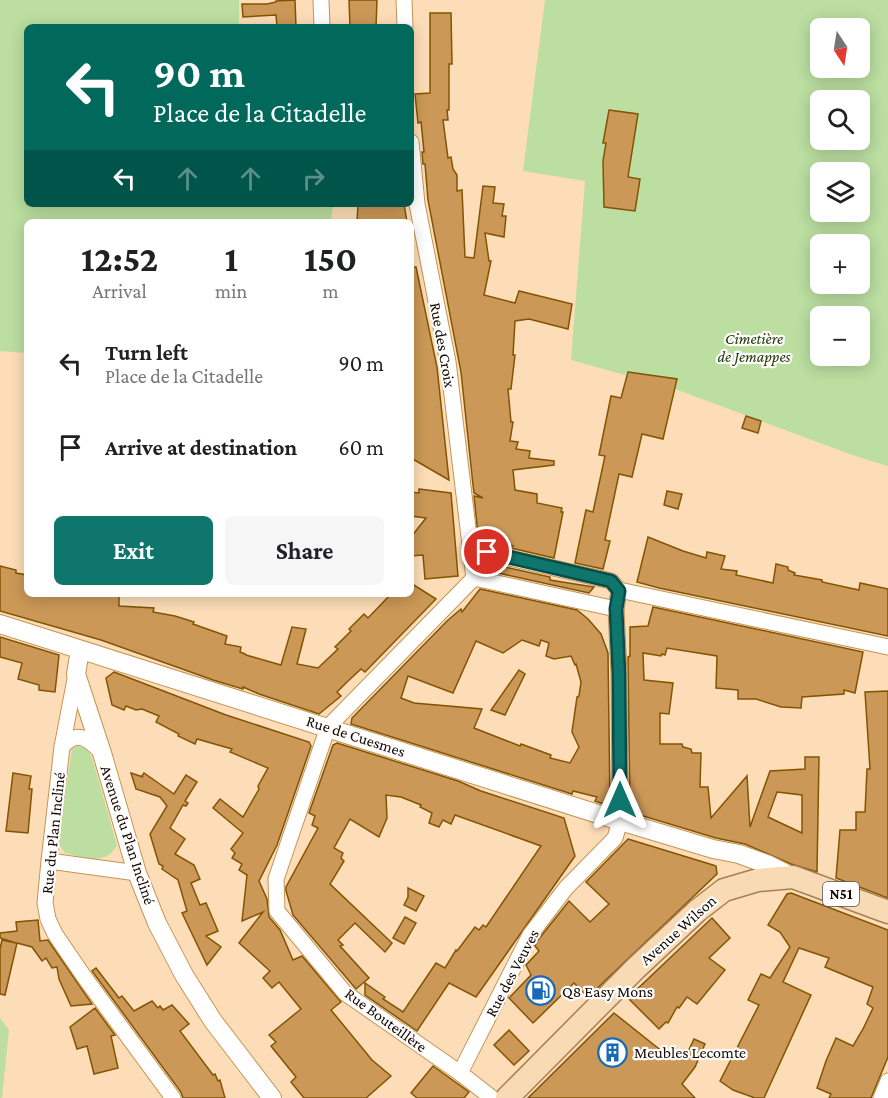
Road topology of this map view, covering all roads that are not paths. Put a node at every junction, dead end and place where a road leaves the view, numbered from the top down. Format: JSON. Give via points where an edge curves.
{"nodes":[{"id":1,"x":321,"y":0,"type":"edge"},
{"id":2,"x":404,"y":0,"type":"edge"},
{"id":3,"x":321,"y":24,"type":"edge"},
{"id":4,"x":405,"y":24,"type":"edge"},
{"id":5,"x":414,"y":173,"type":"edge"},
{"id":6,"x":470,"y":549,"type":"junction"},
{"id":7,"x":474,"y":578,"type":"junction"},
{"id":8,"x":619,"y":591,"type":"junction"},
{"id":9,"x":616,"y":609,"type":"junction"},
{"id":10,"x":0,"y":624,"type":"edge"},
{"id":11,"x":888,"y":647,"type":"edge"},
{"id":12,"x":80,"y":650,"type":"junction"},
{"id":13,"x":76,"y":674,"type":"junction"},
{"id":14,"x":328,"y":727,"type":"junction"},
{"id":15,"x":62,"y":747,"type":"junction"},
{"id":16,"x":102,"y":753,"type":"junction"},
{"id":17,"x":620,"y":821,"type":"junction"},
{"id":18,"x":49,"y":861,"type":"junction"},
{"id":19,"x":137,"y":873,"type":"junction"},
{"id":20,"x":793,"y":877,"type":"junction"},
{"id":21,"x":888,"y":912,"type":"edge"},
{"id":22,"x":460,"y":1073,"type":"junction"},
{"id":23,"x":888,"y":1081,"type":"edge"},
{"id":24,"x":172,"y":1098,"type":"edge"},
{"id":25,"x":273,"y":1098,"type":"edge"},
{"id":26,"x":492,"y":1098,"type":"edge"},
{"id":27,"x":507,"y":1098,"type":"edge"},
{"id":28,"x":881,"y":1098,"type":"edge"}],
"edges":[{"from":1,"to":3,"type":"street"},
{"from":2,"to":4,"type":"street"},
{"from":5,"to":6,"type":"street","name":"Rue des Croix","via":[[448,362]]},
{"from":6,"to":7,"type":"street","name":"Rue des Croix"},
{"from":6,"to":8,"type":"street","via":[[611,581]]},
{"from":7,"to":9,"type":"street"},
{"from":7,"to":14,"type":"street"},
{"from":8,"to":9,"type":"street","name":"Rue des Veuves"},
{"from":8,"to":11,"type":"street"},
{"from":9,"to":17,"type":"street","name":"Rue des Veuves"},
{"from":10,"to":12,"type":"street","name":"Rue de Cuesmes"},
{"from":12,"to":13,"type":"street","name":"Avenue du Plan Incliné"},
{"from":12,"to":14,"type":"street","name":"Rue de Cuesmes"},
{"from":13,"to":15,"type":"street","name":"Rue du Plan Incliné"},
{"from":13,"to":16,"type":"street","name":"Avenue du Plan Incliné"},
{"from":14,"to":17,"type":"street","name":"Rue de Cuesmes"},
{"from":14,"to":22,"type":"street","name":"Rue Bouteillère","via":[[276,879],[277,911],[345,993]]},
{"from":15,"to":16,"type":"street","via":[[68,740],[84,738]]},
{"from":15,"to":18,"type":"street","name":"Rue du Plan Incliné"},
{"from":16,"to":19,"type":"street","name":"Avenue du Plan Incliné"},
{"from":17,"to":20,"type":"street","name":"Rue de Cuesmes","via":[[739,854]]},
{"from":17,"to":22,"type":"street","name":"Rue des Veuves","via":[[615,838],[566,888],[530,935]]},
{"from":18,"to":19,"type":"street"},
{"from":18,"to":24,"type":"street","name":"Rue du Plan Incliné","via":[[45,903],[55,934]]},
{"from":19,"to":25,"type":"street","name":"Avenue du Plan Incliné","via":[[184,975],[213,1021]]},
{"from":20,"to":21,"type":"main road","number":"N51"},
{"from":20,"to":27,"type":"main road","name":"Avenue Wilson","number":"N51","via":[[758,880],[724,890],[636,968]]},
{"from":22,"to":26,"type":"street","name":"Rue Bouteillère"},
{"from":23,"to":28,"type":"street"}]}
